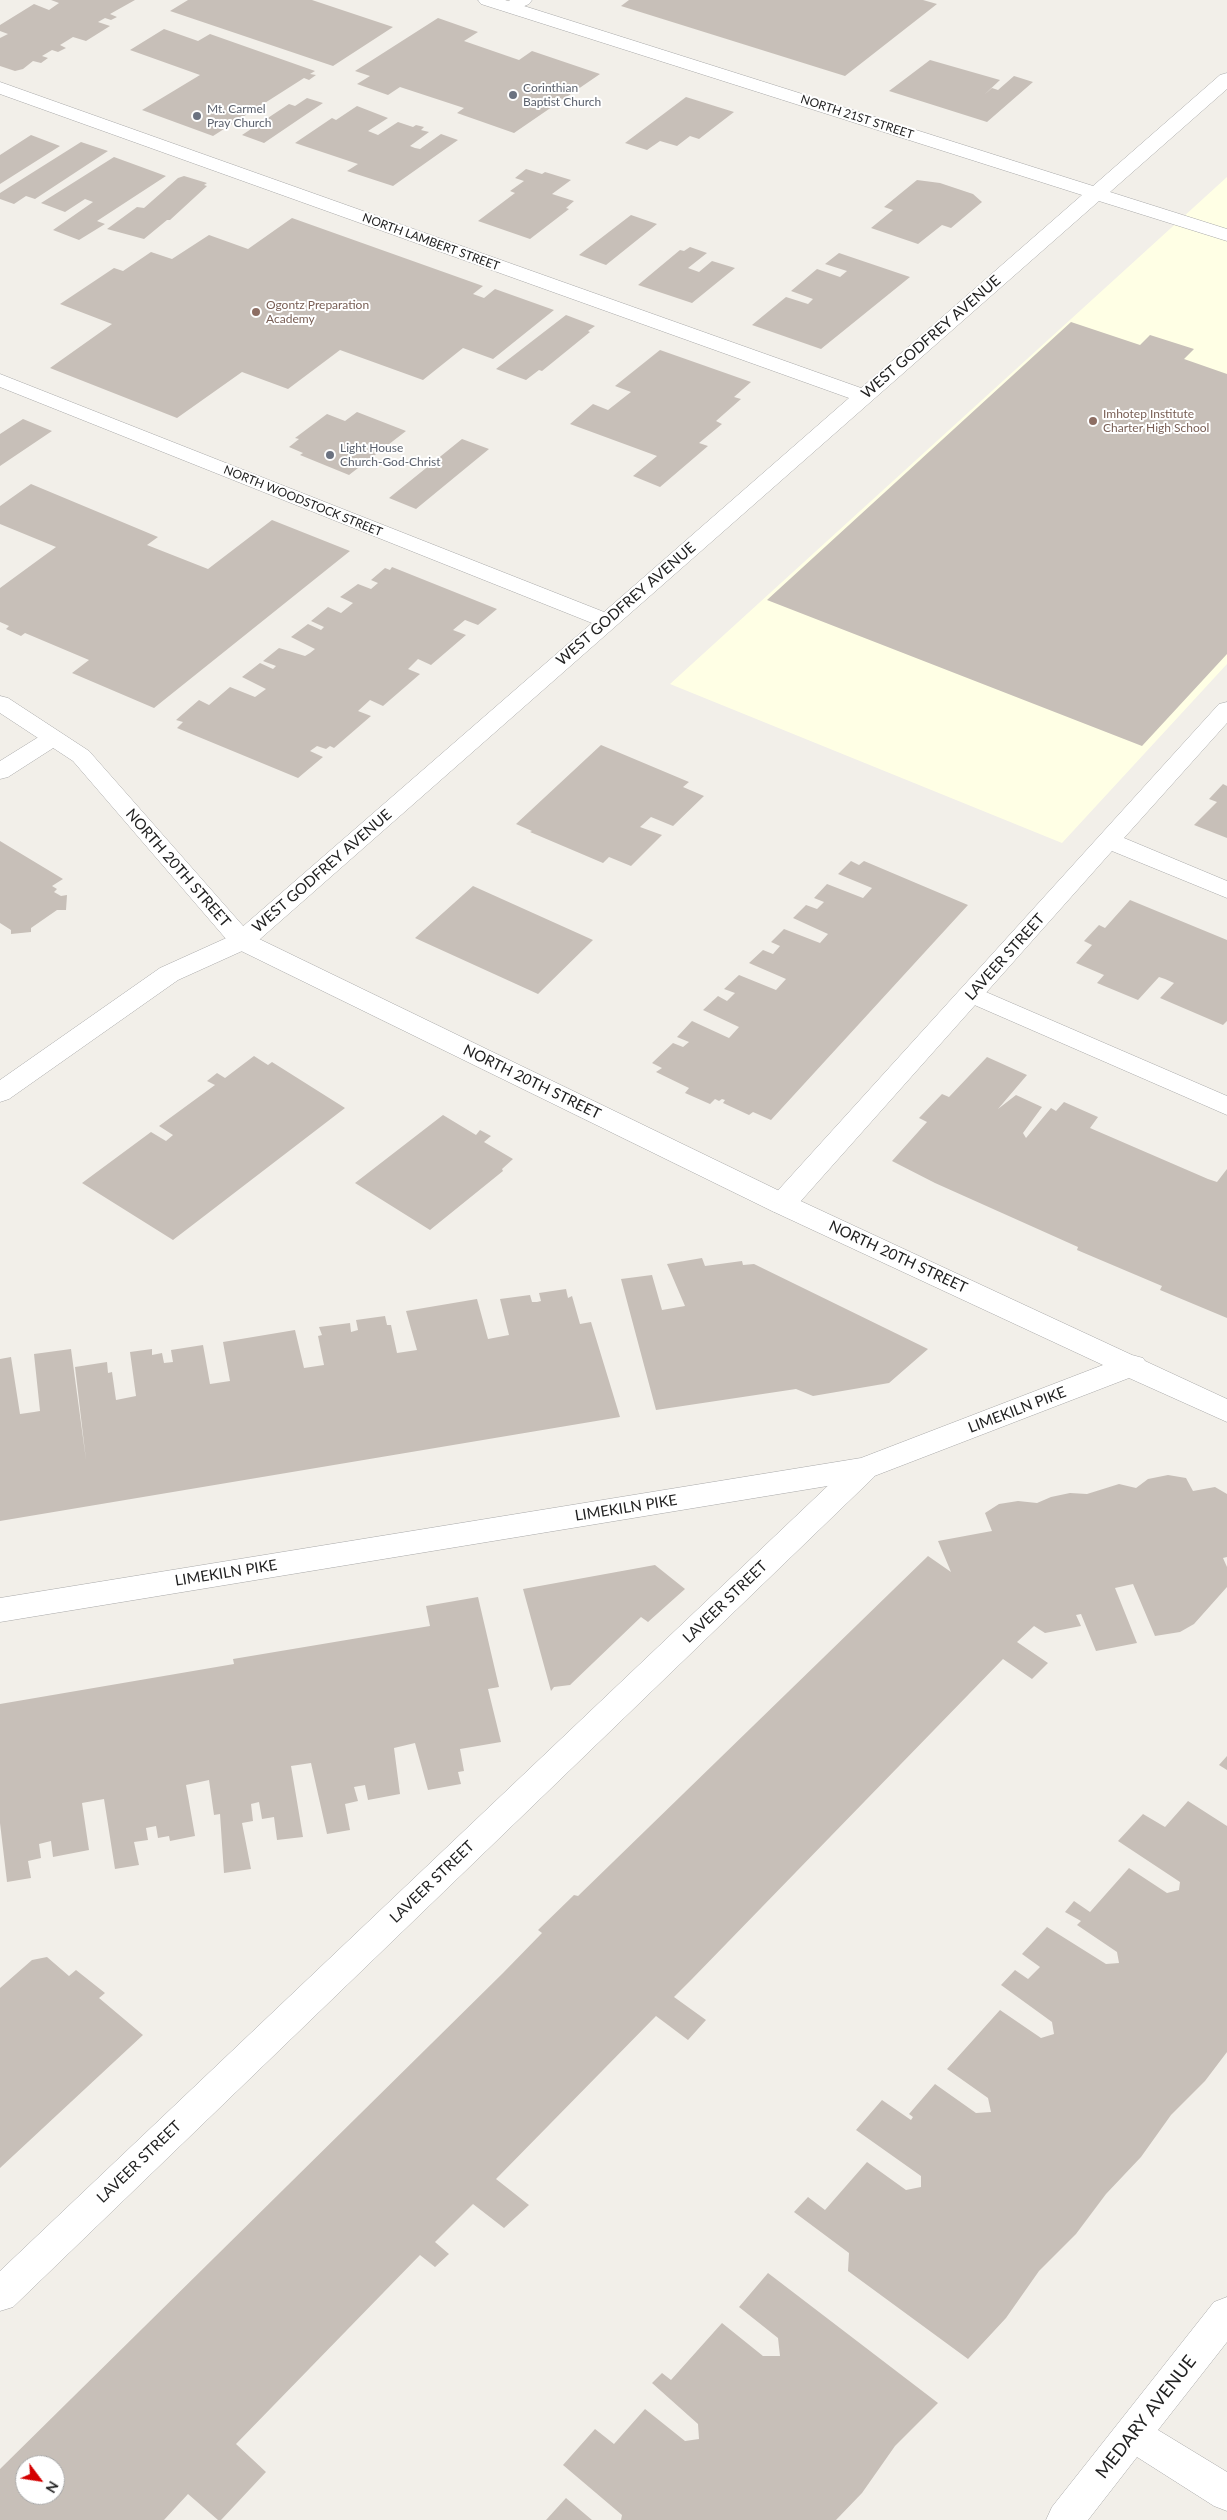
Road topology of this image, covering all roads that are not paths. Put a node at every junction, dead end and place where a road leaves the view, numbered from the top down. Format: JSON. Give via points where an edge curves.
{"nodes":[{"id":1,"x":487,"y":0,"type":"edge"},
{"id":2,"x":517,"y":4,"type":"edge"},
{"id":3,"x":1227,"y":78,"type":"edge"},
{"id":4,"x":0,"y":88,"type":"edge"},
{"id":5,"x":1096,"y":193,"type":"junction"},
{"id":6,"x":1227,"y":235,"type":"edge"},
{"id":7,"x":0,"y":380,"type":"edge"},
{"id":8,"x":862,"y":396,"type":"junction"},
{"id":9,"x":607,"y":621,"type":"junction"},
{"id":10,"x":0,"y":703,"type":"edge"},
{"id":11,"x":1227,"y":709,"type":"edge"},
{"id":12,"x":53,"y":738,"type":"junction"},
{"id":13,"x":0,"y":772,"type":"edge"},
{"id":14,"x":1109,"y":841,"type":"junction"},
{"id":15,"x":1227,"y":890,"type":"edge"},
{"id":16,"x":242,"y":941,"type":"junction"},
{"id":17,"x":972,"y":994,"type":"junction"},
{"id":18,"x":0,"y":1093,"type":"edge"},
{"id":19,"x":1227,"y":1106,"type":"edge"},
{"id":20,"x":782,"y":1204,"type":"junction"},
{"id":21,"x":1134,"y":1365,"type":"junction"},
{"id":22,"x":1227,"y":1411,"type":"edge"},
{"id":23,"x":864,"y":1469,"type":"junction"},
{"id":24,"x":0,"y":1610,"type":"edge"},
{"id":25,"x":0,"y":2295,"type":"edge"},
{"id":26,"x":1227,"y":2314,"type":"edge"},
{"id":27,"x":1132,"y":2434,"type":"junction"},
{"id":28,"x":1227,"y":2493,"type":"edge"},
{"id":29,"x":1065,"y":2520,"type":"edge"}],
"edges":[{"from":1,"to":2,"type":"street","name":"NORTH 21ST STREET"},
{"from":2,"to":5,"type":"street","name":"NORTH 21ST STREET"},
{"from":3,"to":5,"type":"street","name":"WEST GODFREY AVENUE"},
{"from":4,"to":8,"type":"street","name":"NORTH LAMBERT STREET"},
{"from":5,"to":6,"type":"street","name":"NORTH 21ST STREET"},
{"from":5,"to":8,"type":"street","name":"WEST GODFREY AVENUE"},
{"from":7,"to":9,"type":"street","name":"NORTH WOODSTOCK STREET"},
{"from":8,"to":9,"type":"street","name":"WEST GODFREY AVENUE"},
{"from":9,"to":16,"type":"street","name":"WEST GODFREY AVENUE"},
{"from":10,"to":12,"type":"street","name":"NORTH 20TH STREET"},
{"from":11,"to":14,"type":"street","name":"LAVEER STREET"},
{"from":12,"to":13,"type":"street"},
{"from":12,"to":16,"type":"street","name":"NORTH 20TH STREET","via":[[81,756]]},
{"from":14,"to":15,"type":"street"},
{"from":14,"to":17,"type":"street","name":"LAVEER STREET"},
{"from":16,"to":18,"type":"street","name":"WEST GODFREY AVENUE","via":[[169,974]]},
{"from":16,"to":20,"type":"street","name":"NORTH 20TH STREET"},
{"from":17,"to":19,"type":"street"},
{"from":17,"to":20,"type":"street","name":"LAVEER STREET"},
{"from":20,"to":21,"type":"street","name":"NORTH 20TH STREET"},
{"from":21,"to":22,"type":"street"},
{"from":21,"to":23,"type":"street","name":"LIMEKILN PIKE"},
{"from":23,"to":24,"type":"street","name":"LIMEKILN PIKE"},
{"from":23,"to":25,"type":"street","name":"LAVEER STREET"},
{"from":26,"to":27,"type":"street","name":"MEDARY AVENUE"},
{"from":27,"to":28,"type":"street"},
{"from":27,"to":29,"type":"street","name":"MEDARY AVENUE"}]}
